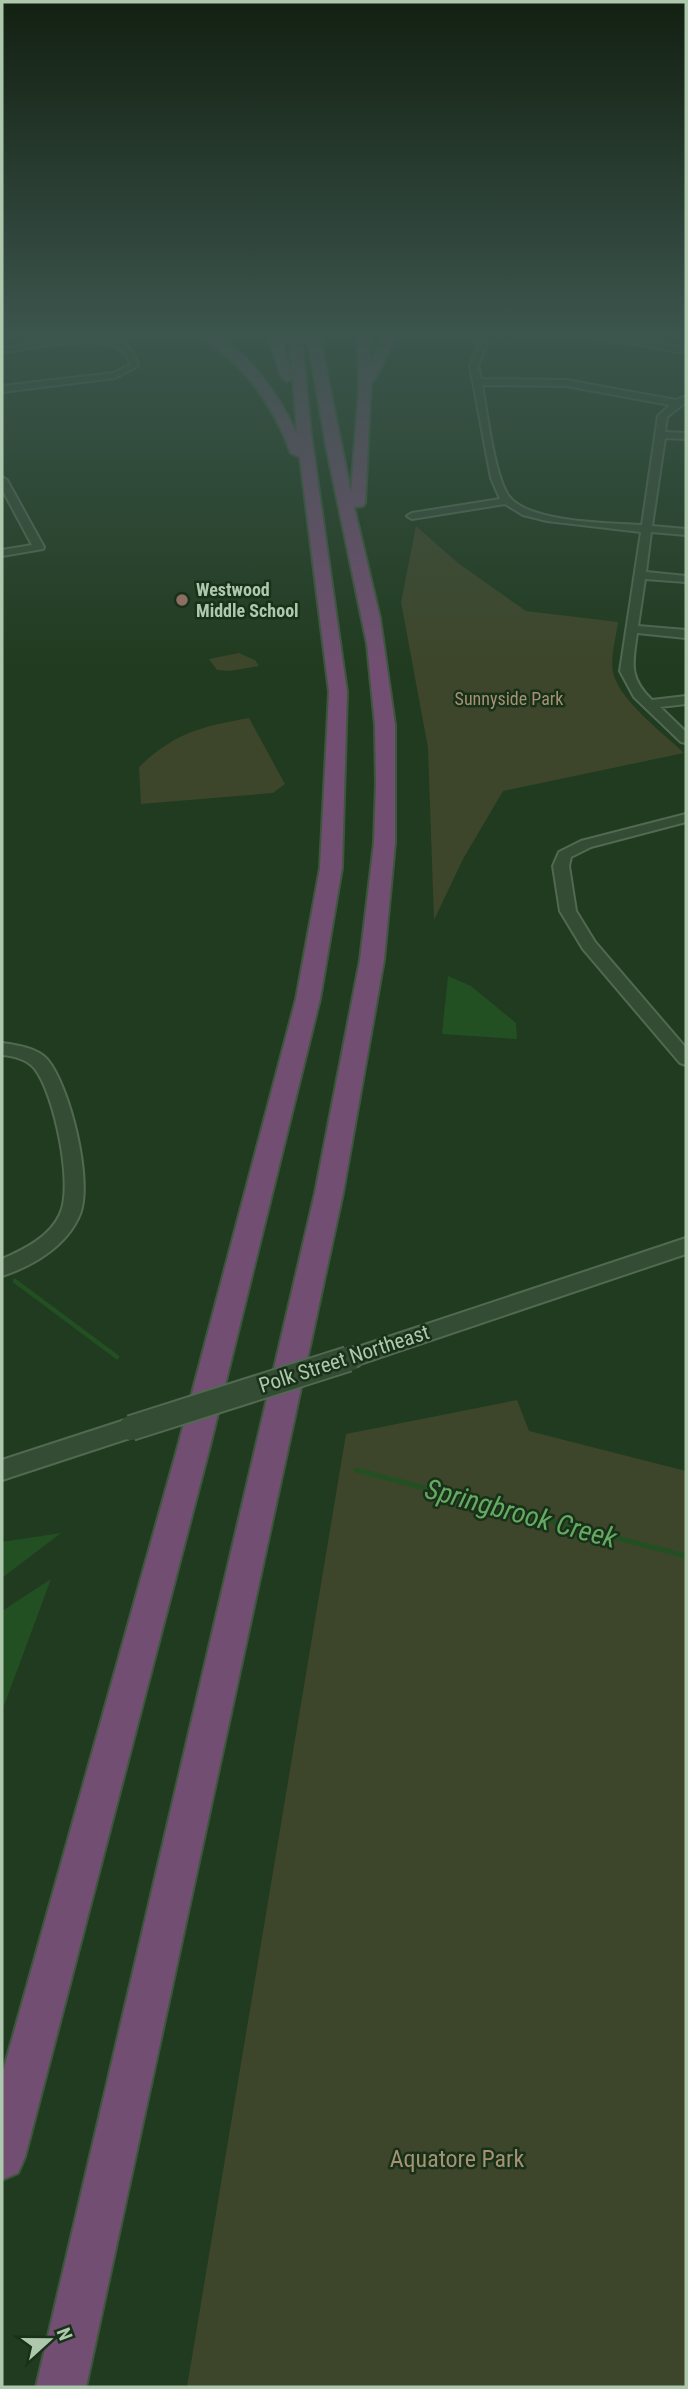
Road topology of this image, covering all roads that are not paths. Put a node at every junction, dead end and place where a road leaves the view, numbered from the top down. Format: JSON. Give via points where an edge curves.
{"nodes":[{"id":1,"x":295,"y":445,"type":"edge"},
{"id":2,"x":306,"y":445,"type":"edge"},
{"id":3,"x":335,"y":445,"type":"edge"},
{"id":4,"x":360,"y":445,"type":"edge"},
{"id":5,"x":491,"y":445,"type":"edge"},
{"id":6,"x":659,"y":445,"type":"edge"},
{"id":7,"x":2,"y":480,"type":"edge"},
{"id":8,"x":312,"y":492,"type":"junction"},
{"id":9,"x":507,"y":501,"type":"junction"},
{"id":10,"x":16,"y":504,"type":"junction"},
{"id":11,"x":2,"y":506,"type":"edge"},
{"id":12,"x":412,"y":516,"type":"dead end"},
{"id":13,"x":646,"y":528,"type":"junction"},
{"id":14,"x":686,"y":532,"type":"edge"},
{"id":15,"x":2,"y":553,"type":"edge"},
{"id":16,"x":360,"y":553,"type":"junction"},
{"id":17,"x":639,"y":575,"type":"junction"},
{"id":18,"x":686,"y":579,"type":"edge"},
{"id":19,"x":632,"y":629,"type":"junction"},
{"id":20,"x":686,"y":634,"type":"edge"},
{"id":21,"x":686,"y":700,"type":"edge"},
{"id":22,"x":649,"y":704,"type":"junction"},
{"id":23,"x":686,"y":739,"type":"edge"},
{"id":24,"x":686,"y":818,"type":"edge"},
{"id":25,"x":564,"y":855,"type":"joint"},
{"id":26,"x":2,"y":1049,"type":"edge"},
{"id":27,"x":686,"y":1059,"type":"edge"},
{"id":28,"x":686,"y":1246,"type":"edge"},
{"id":29,"x":2,"y":1268,"type":"edge"},
{"id":30,"x":2,"y":1470,"type":"edge"},
{"id":31,"x":2,"y":2157,"type":"edge"},
{"id":32,"x":61,"y":2387,"type":"edge"}],
"edges":[{"from":1,"to":8,"type":"highway"},
{"from":2,"to":8,"type":"highway"},
{"from":3,"to":16,"type":"highway"},
{"from":4,"to":16,"type":"highway"},
{"from":5,"to":9,"type":"street","via":[[496,478]]},
{"from":6,"to":13,"type":"street"},
{"from":7,"to":10,"type":"street"},
{"from":8,"to":31,"type":"highway","via":[[338,692],[331,867],[308,999],[194,1446]]},
{"from":9,"to":12,"type":"street"},
{"from":9,"to":13,"type":"street","via":[[551,520]]},
{"from":10,"to":11,"type":"street"},
{"from":10,"to":15,"type":"street","via":[[38,547]]},
{"from":13,"to":14,"type":"street"},
{"from":13,"to":17,"type":"street"},
{"from":16,"to":32,"type":"highway","via":[[379,660],[387,800],[367,1004]]},
{"from":17,"to":18,"type":"street"},
{"from":17,"to":19,"type":"street"},
{"from":19,"to":20,"type":"street"},
{"from":19,"to":22,"type":"street","via":[[626,671]]},
{"from":21,"to":22,"type":"street"},
{"from":22,"to":23,"type":"street"},
{"from":24,"to":25,"type":"street","via":[[597,841]]},
{"from":25,"to":27,"type":"street","via":[[561,866],[568,911],[589,945]]},
{"from":26,"to":29,"type":"street","via":[[31,1056],[43,1065],[72,1155],[74,1194],[69,1217],[48,1242]]},
{"from":28,"to":30,"type":"street","name":"Polk Street Northeast","bridge":true}]}
